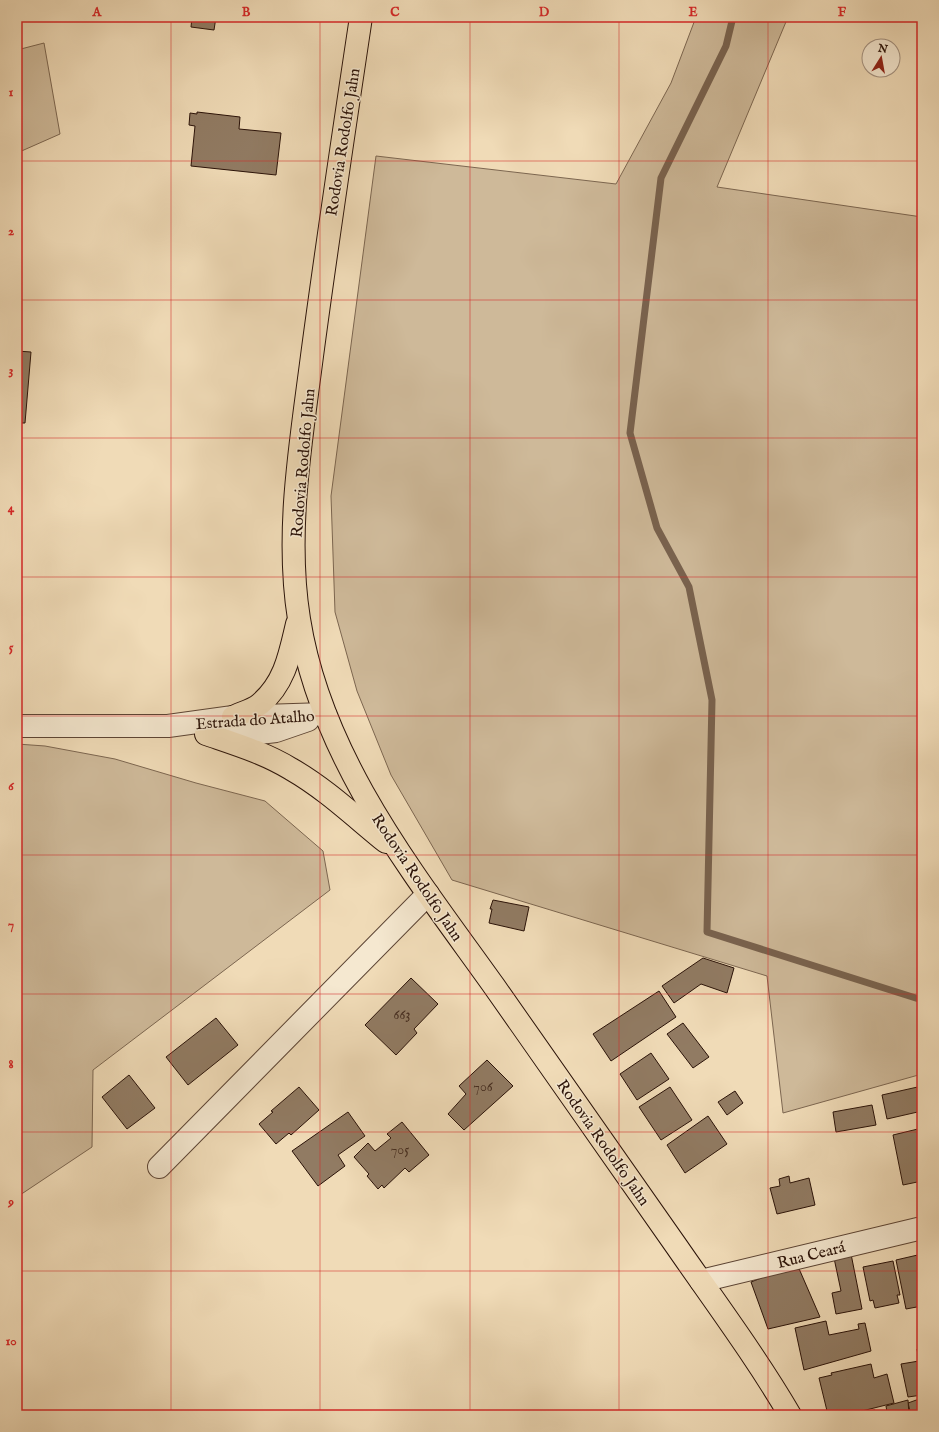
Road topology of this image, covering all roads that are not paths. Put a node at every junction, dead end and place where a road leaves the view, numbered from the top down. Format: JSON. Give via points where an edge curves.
{"nodes":[{"id":1,"x":361,"y":17,"type":"edge"},
{"id":2,"x":299,"y":619,"type":"junction"},
{"id":3,"x":325,"y":714,"type":"junction"},
{"id":4,"x":233,"y":717,"type":"junction"},
{"id":5,"x":17,"y":726,"type":"edge"},
{"id":6,"x":168,"y":726,"type":"junction"},
{"id":7,"x":206,"y":734,"type":"junction"},
{"id":8,"x":396,"y":850,"type":"junction"},
{"id":9,"x":428,"y":894,"type":"junction"},
{"id":10,"x":159,"y":1167,"type":"dead end"},
{"id":11,"x":922,"y":1228,"type":"edge"},
{"id":12,"x":701,"y":1281,"type":"junction"},
{"id":13,"x":790,"y":1415,"type":"edge"}],
"edges":[{"from":1,"to":2,"type":"main road","name":"Rodovia Rodolfo Jahn","via":[[331,213],[296,491],[294,574]]},
{"from":2,"to":3,"type":"main road","name":"Rodovia Rodolfo Jahn","via":[[310,670]]},
{"from":2,"to":4,"type":"main road","via":[[289,660],[278,685],[259,705]]},
{"from":3,"to":4,"type":"street","name":"Estrada do Atalho"},
{"from":3,"to":7,"type":"street","name":"Estrada do Atalho","via":[[276,731],[243,735]]},
{"from":3,"to":8,"type":"main road","name":"Rodovia Rodolfo Jahn","via":[[356,780]]},
{"from":4,"to":6,"type":"street","name":"Estrada do Atalho"},
{"from":5,"to":6,"type":"street","name":"Estrada do Atalho"},
{"from":6,"to":7,"type":"street","name":"Estrada do Atalho"},
{"from":7,"to":8,"type":"main road","via":[[260,753],[291,769],[322,790]]},
{"from":8,"to":9,"type":"main road","name":"Rodovia Rodolfo Jahn"},
{"from":9,"to":10,"type":"street"},
{"from":9,"to":12,"type":"main road","name":"Rodovia Rodolfo Jahn"},
{"from":11,"to":12,"type":"street","name":"Rua Ceará"},
{"from":12,"to":13,"type":"main road","name":"Rodovia Rodolfo Jahn"}]}
